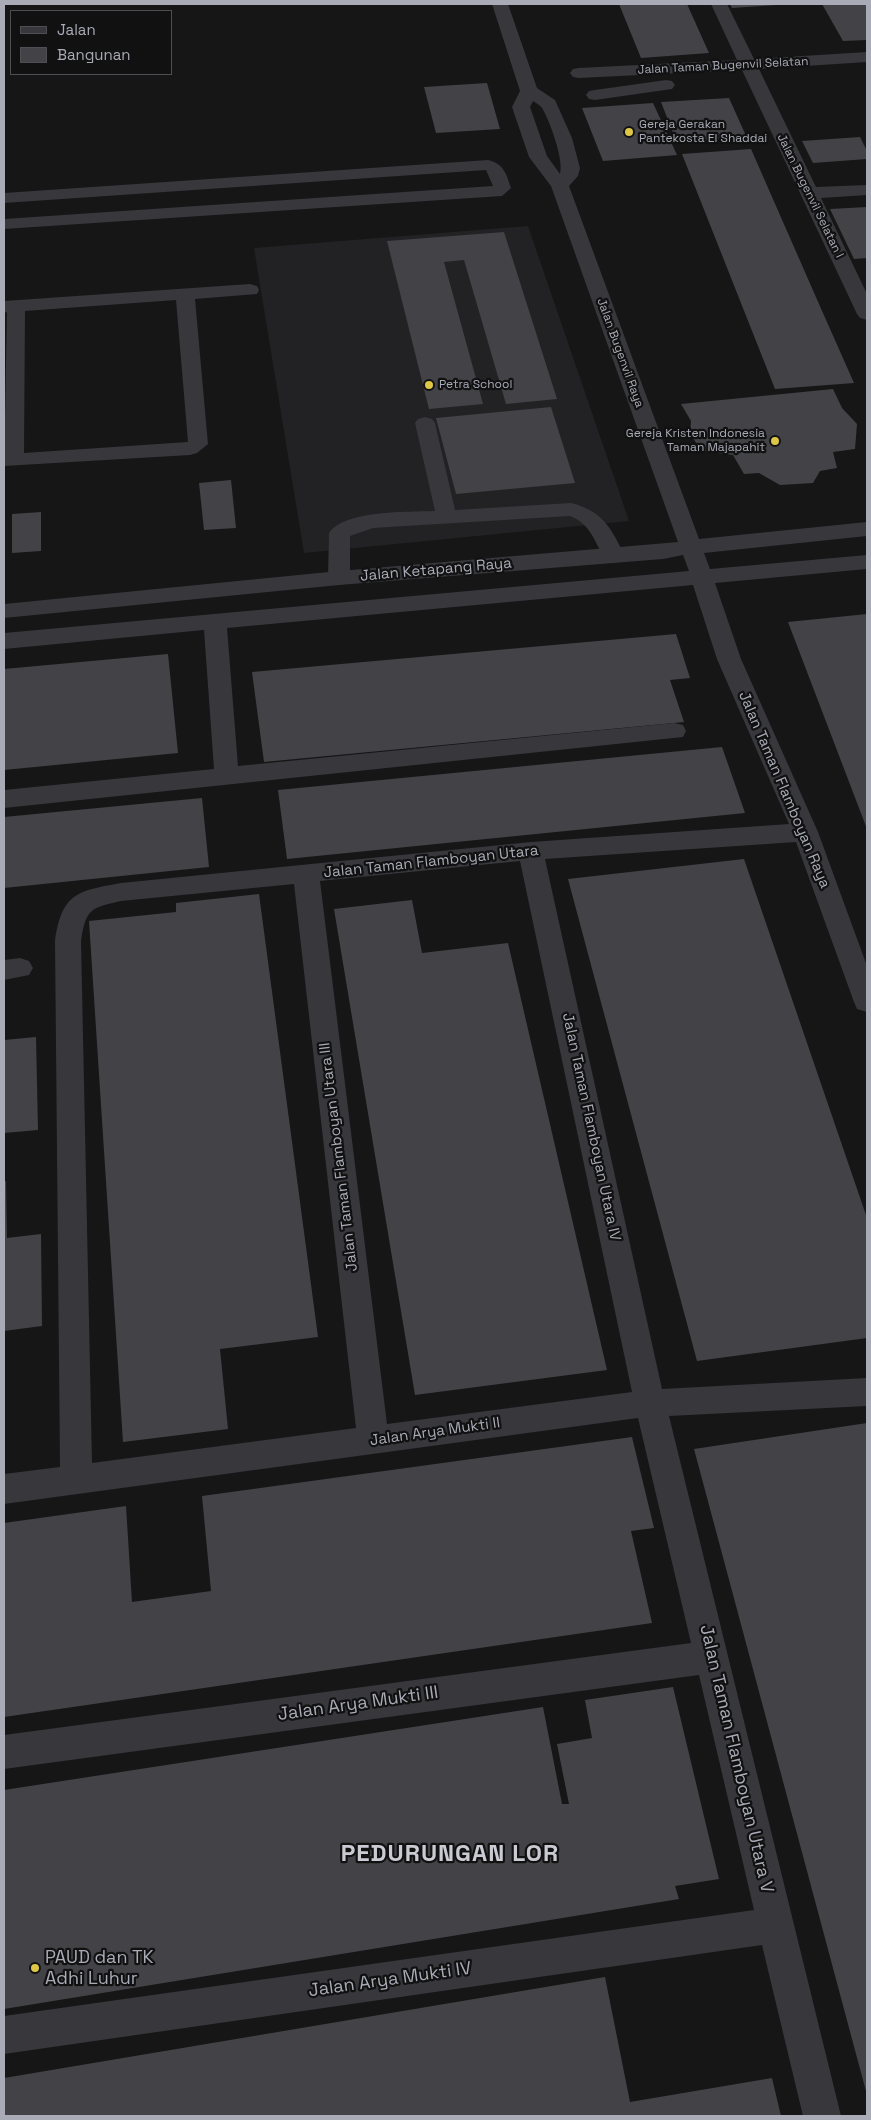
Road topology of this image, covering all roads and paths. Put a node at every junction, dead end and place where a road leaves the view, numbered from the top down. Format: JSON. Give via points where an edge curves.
{"nodes":[{"id":1,"x":500,"y":4,"type":"edge"},
{"id":2,"x":719,"y":4,"type":"edge"},
{"id":3,"x":867,"y":57,"type":"edge"},
{"id":4,"x":867,"y":70,"type":"edge"},
{"id":5,"x":750,"y":71,"type":"junction"},
{"id":6,"x":580,"y":73,"type":"dead end"},
{"id":7,"x":529,"y":91,"type":"junction"},
{"id":8,"x":595,"y":95,"type":"dead end"},
{"id":9,"x":560,"y":184,"type":"junction"},
{"id":10,"x":184,"y":186,"type":"junction"},
{"id":11,"x":867,"y":190,"type":"edge"},
{"id":12,"x":808,"y":193,"type":"junction"},
{"id":13,"x":4,"y":198,"type":"edge"},
{"id":14,"x":187,"y":211,"type":"junction"},
{"id":15,"x":4,"y":224,"type":"edge"},
{"id":16,"x":250,"y":290,"type":"dead end"},
{"id":17,"x":185,"y":294,"type":"junction"},
{"id":18,"x":10,"y":307,"type":"edge"},
{"id":19,"x":867,"y":314,"type":"edge"},
{"id":20,"x":425,"y":423,"type":"dead end"},
{"id":21,"x":9,"y":460,"type":"edge"},
{"id":22,"x":446,"y":515,"type":"junction"},
{"id":23,"x":867,"y":529,"type":"edge"},
{"id":24,"x":690,"y":547,"type":"junction"},
{"id":25,"x":614,"y":556,"type":"junction"},
{"id":26,"x":867,"y":562,"type":"edge"},
{"id":27,"x":702,"y":577,"type":"junction"},
{"id":28,"x":339,"y":578,"type":"junction"},
{"id":29,"x":4,"y":611,"type":"edge"},
{"id":30,"x":216,"y":622,"type":"junction"},
{"id":31,"x":4,"y":640,"type":"edge"},
{"id":32,"x":674,"y":731,"type":"dead end"},
{"id":33,"x":227,"y":776,"type":"junction"},
{"id":34,"x":4,"y":799,"type":"edge"},
{"id":35,"x":805,"y":832,"type":"junction"},
{"id":36,"x":532,"y":851,"type":"junction"},
{"id":37,"x":306,"y":875,"type":"junction"},
{"id":38,"x":867,"y":1002,"type":"edge"},
{"id":39,"x":867,"y":1392,"type":"edge"},
{"id":40,"x":650,"y":1403,"type":"junction"},
{"id":41,"x":373,"y":1440,"type":"junction"},
{"id":42,"x":76,"y":1480,"type":"junction"},
{"id":43,"x":4,"y":1489,"type":"edge"},
{"id":44,"x":712,"y":1657,"type":"junction"},
{"id":45,"x":4,"y":1752,"type":"edge"},
{"id":46,"x":776,"y":1925,"type":"junction"},
{"id":47,"x":4,"y":2034,"type":"edge"},
{"id":48,"x":822,"y":2116,"type":"edge"}],
"edges":[{"from":1,"to":7,"type":"street"},
{"from":2,"to":5,"type":"street","name":"Jalan Bugenvil Selatan I"},
{"from":3,"to":5,"type":"street","name":"Jalan Taman Bugenvil Selatan"},
{"from":4,"to":5,"type":"street","name":"Jalan Taman Bugenvil Selatan"},
{"from":5,"to":6,"type":"street","name":"Jalan Taman Bugenvil Selatan"},
{"from":5,"to":8,"type":"street","name":"Jalan Taman Bugenvil Selatan"},
{"from":5,"to":12,"type":"street","name":"Jalan Bugenvil Selatan I"},
{"from":7,"to":9,"type":"street","name":"Jalan Bugenvil Raya","via":[[521,107],[525,121],[538,157]]},
{"from":7,"to":9,"type":"street","via":[[549,104],[563,138],[571,168],[569,176]]},
{"from":9,"to":24,"type":"street","name":"Jalan Bugenvil Raya"},
{"from":10,"to":13,"type":"lane"},
{"from":10,"to":14,"type":"lane"},
{"from":10,"to":14,"type":"lane","via":[[488,165],[495,168],[502,188],[496,192]]},
{"from":11,"to":12,"type":"street"},
{"from":12,"to":19,"type":"street","name":"Jalan Bugenvil Selatan I"},
{"from":14,"to":15,"type":"lane"},
{"from":16,"to":17,"type":"lane"},
{"from":17,"to":18,"type":"lane"},
{"from":17,"to":21,"type":"lane","via":[[198,444],[190,448]]},
{"from":18,"to":21,"type":"lane"},
{"from":20,"to":22,"type":"lane"},
{"from":22,"to":25,"type":"lane","via":[[560,508],[581,511],[598,523]]},
{"from":22,"to":28,"type":"lane","via":[[373,521],[342,530],[338,538]]},
{"from":23,"to":24,"type":"street","name":"Jalan Ketapang Raya"},
{"from":24,"to":25,"type":"street","name":"Jalan Ketapang Raya"},
{"from":24,"to":27,"type":"street","name":"Jalan Bugenvil Raya"},
{"from":25,"to":28,"type":"street","name":"Jalan Ketapang Raya"},
{"from":26,"to":27,"type":"street","name":"Jalan Ketapang Raya"},
{"from":27,"to":30,"type":"street","name":"Jalan Ketapang Raya"},
{"from":27,"to":35,"type":"street","name":"Jalan Taman Flamboyan Raya","via":[[729,659]]},
{"from":28,"to":29,"type":"street","name":"Jalan Ketapang Raya"},
{"from":30,"to":31,"type":"street","name":"Jalan Ketapang Raya"},
{"from":30,"to":33,"type":"street"},
{"from":32,"to":33,"type":"street"},
{"from":33,"to":34,"type":"street"},
{"from":35,"to":36,"type":"street","name":"Jalan Taman Flamboyan Utara"},
{"from":35,"to":38,"type":"street","name":"Jalan Taman Flamboyan Raya"},
{"from":36,"to":37,"type":"street","name":"Jalan Taman Flamboyan Utara"},
{"from":36,"to":40,"type":"street","name":"Jalan Taman Flamboyan Utara IV"},
{"from":37,"to":41,"type":"street","name":"Jalan Taman Flamboyan Utara III"},
{"from":37,"to":42,"type":"street","name":"Jalan Taman Flamboyan Utara","via":[[121,892],[92,898],[77,906],[70,922]]},
{"from":39,"to":40,"type":"street","name":"Jalan Arya Mukti II"},
{"from":40,"to":41,"type":"street","name":"Jalan Arya Mukti II"},
{"from":40,"to":44,"type":"street","name":"Jalan Taman Flamboyan Utara V"},
{"from":41,"to":42,"type":"street","name":"Jalan Arya Mukti II"},
{"from":42,"to":43,"type":"street","name":"Jalan Arya Mukti II"},
{"from":44,"to":45,"type":"street","name":"Jalan Arya Mukti III"},
{"from":44,"to":46,"type":"street","name":"Jalan Taman Flamboyan Utara V"},
{"from":46,"to":47,"type":"street","name":"Jalan Arya Mukti IV"},
{"from":46,"to":48,"type":"street","name":"Jalan Taman Flamboyan Utara V"}]}
